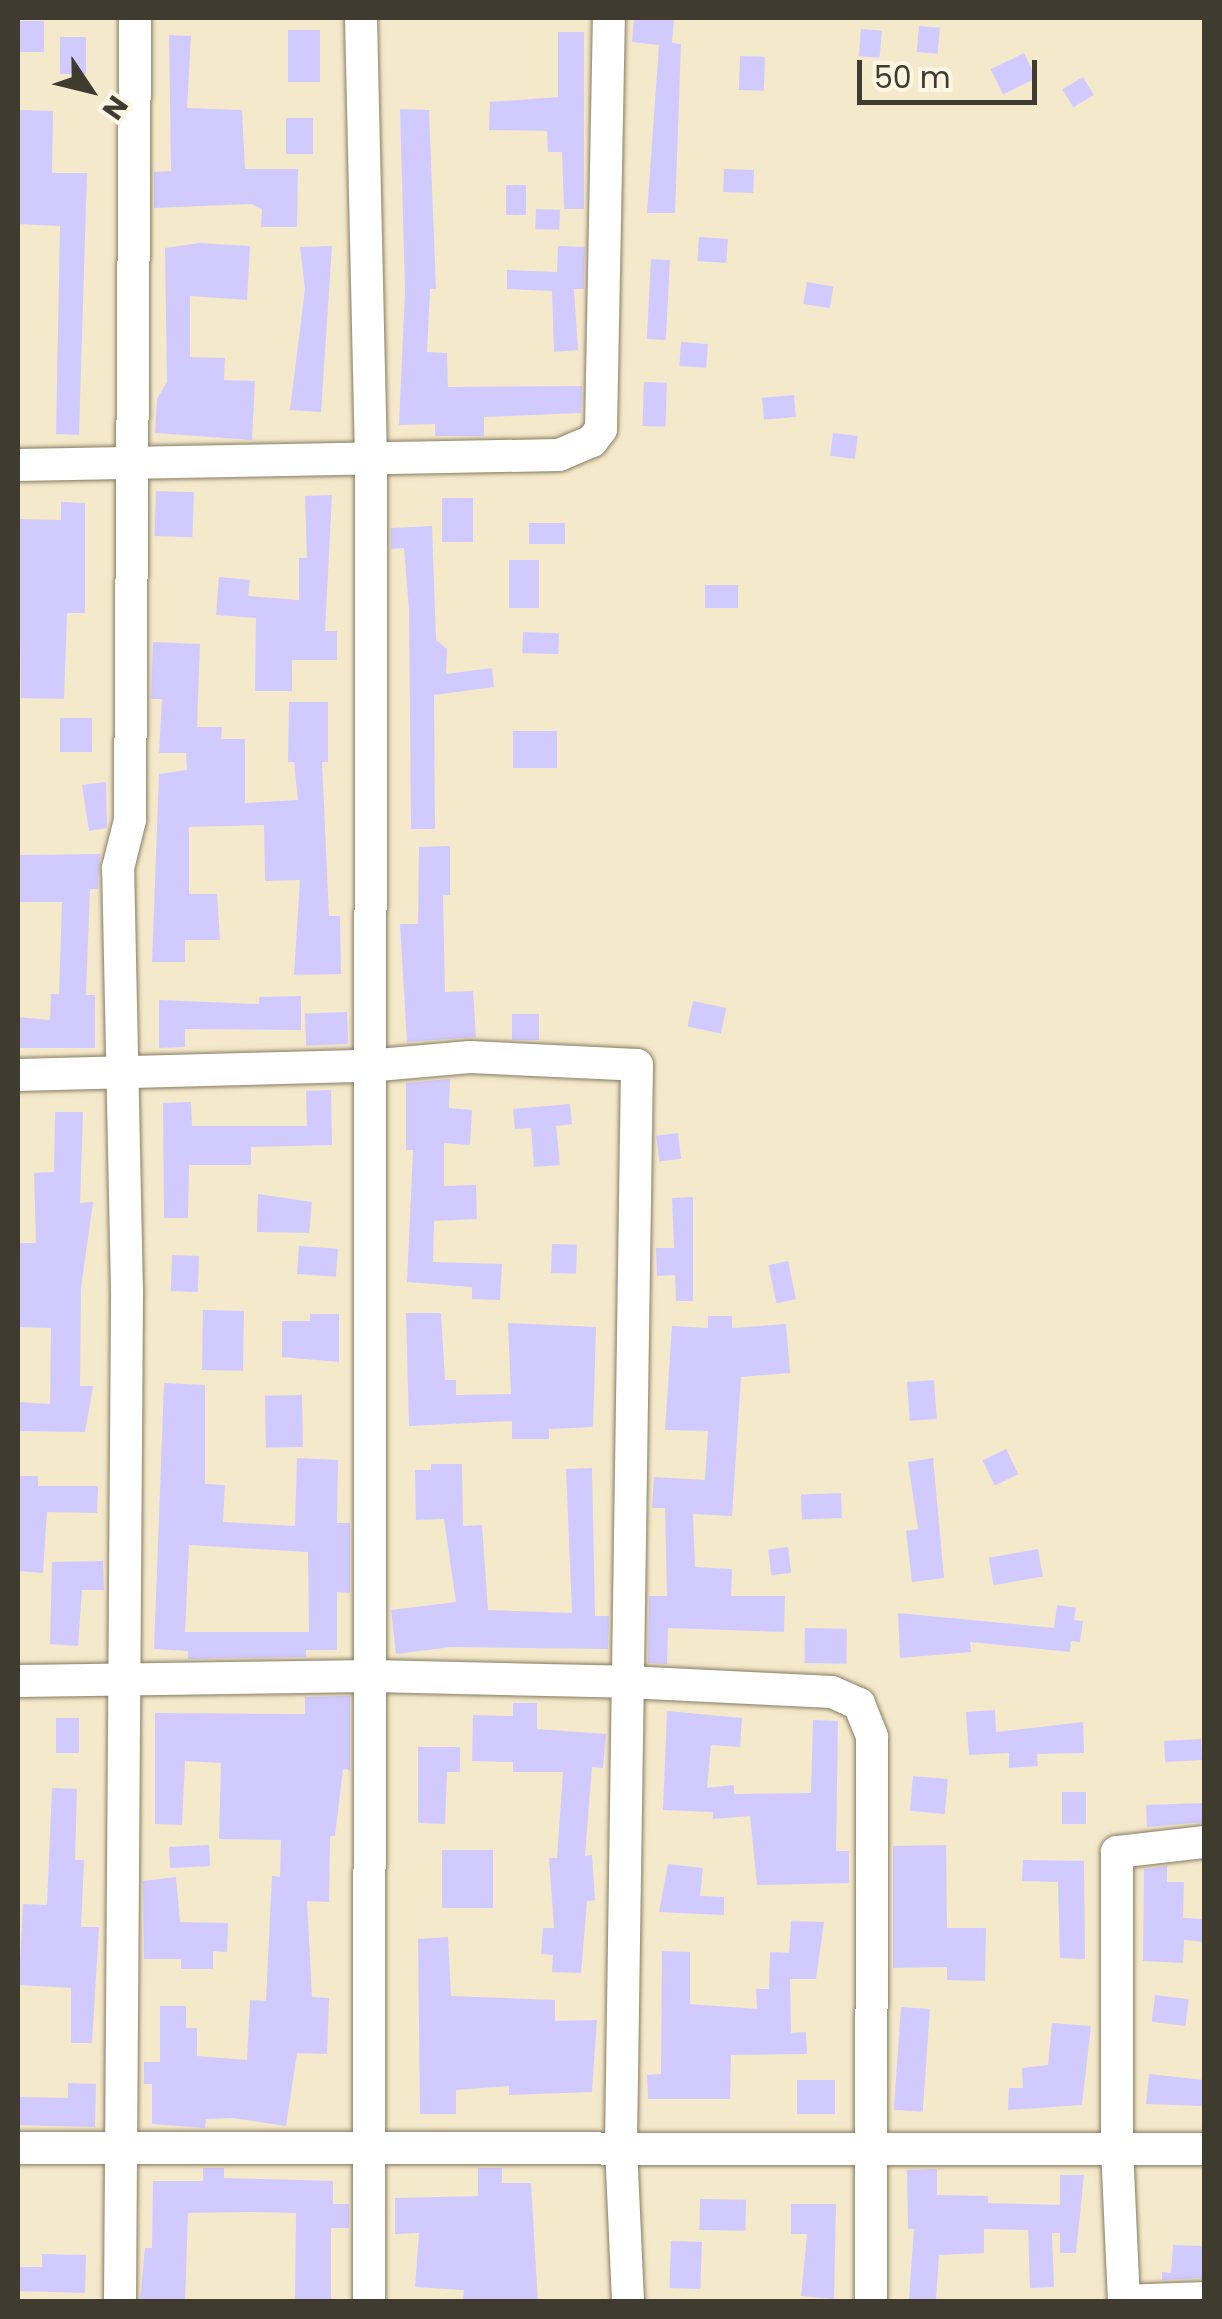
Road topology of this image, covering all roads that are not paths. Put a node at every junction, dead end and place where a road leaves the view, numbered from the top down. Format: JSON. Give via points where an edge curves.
{"nodes":[{"id":1,"x":135,"y":18,"type":"edge"},
{"id":2,"x":361,"y":18,"type":"edge"},
{"id":3,"x":608,"y":18,"type":"edge"},
{"id":4,"x":371,"y":458,"type":"junction"},
{"id":5,"x":128,"y":464,"type":"junction"},
{"id":6,"x":18,"y":465,"type":"edge"},
{"id":7,"x":366,"y":1066,"type":"junction"},
{"id":8,"x":18,"y":1075,"type":"edge"},
{"id":9,"x":121,"y":1075,"type":"junction"},
{"id":10,"x":372,"y":1676,"type":"junction"},
{"id":11,"x":124,"y":1678,"type":"junction"},
{"id":12,"x":18,"y":1681,"type":"edge"},
{"id":13,"x":627,"y":1682,"type":"junction"},
{"id":14,"x":1204,"y":1842,"type":"edge"},
{"id":15,"x":871,"y":2146,"type":"junction"},
{"id":16,"x":621,"y":2147,"type":"junction"},
{"id":17,"x":18,"y":2148,"type":"edge"},
{"id":18,"x":119,"y":2148,"type":"junction"},
{"id":19,"x":1204,"y":2148,"type":"edge"},
{"id":20,"x":1117,"y":2149,"type":"junction"},
{"id":21,"x":369,"y":2150,"type":"junction"},
{"id":22,"x":1204,"y":2298,"type":"edge"},
{"id":23,"x":1124,"y":2301,"type":"edge"},
{"id":24,"x":120,"y":2302,"type":"edge"},
{"id":25,"x":369,"y":2302,"type":"edge"},
{"id":26,"x":628,"y":2302,"type":"edge"},
{"id":27,"x":872,"y":2302,"type":"edge"}],
"edges":[{"from":1,"to":5,"type":"street","via":[[137,376]]},
{"from":2,"to":4,"type":"street"},
{"from":3,"to":4,"type":"street","via":[[601,429],[592,441],[559,455]]},
{"from":4,"to":5,"type":"street"},
{"from":4,"to":7,"type":"street"},
{"from":5,"to":6,"type":"street"},
{"from":5,"to":9,"type":"street","via":[[130,820],[118,868],[126,1012]]},
{"from":7,"to":9,"type":"street"},
{"from":7,"to":10,"type":"street"},
{"from":7,"to":13,"type":"street","via":[[470,1057],[637,1065]]},
{"from":8,"to":9,"type":"street"},
{"from":9,"to":11,"type":"street"},
{"from":10,"to":11,"type":"street"},
{"from":10,"to":13,"type":"street"},
{"from":10,"to":21,"type":"street"},
{"from":11,"to":12,"type":"street"},
{"from":11,"to":18,"type":"street"},
{"from":13,"to":15,"type":"street","via":[[832,1692],[859,1704],[872,1737]]},
{"from":13,"to":16,"type":"street"},
{"from":14,"to":20,"type":"street","via":[[1117,1852]]},
{"from":15,"to":16,"type":"street"},
{"from":15,"to":20,"type":"street"},
{"from":15,"to":27,"type":"street"},
{"from":16,"to":21,"type":"street"},
{"from":16,"to":26,"type":"street"},
{"from":17,"to":18,"type":"street"},
{"from":18,"to":21,"type":"street"},
{"from":18,"to":24,"type":"street"},
{"from":19,"to":20,"type":"street"},
{"from":20,"to":23,"type":"street"},
{"from":21,"to":25,"type":"street"},
{"from":22,"to":23,"type":"street"}]}
